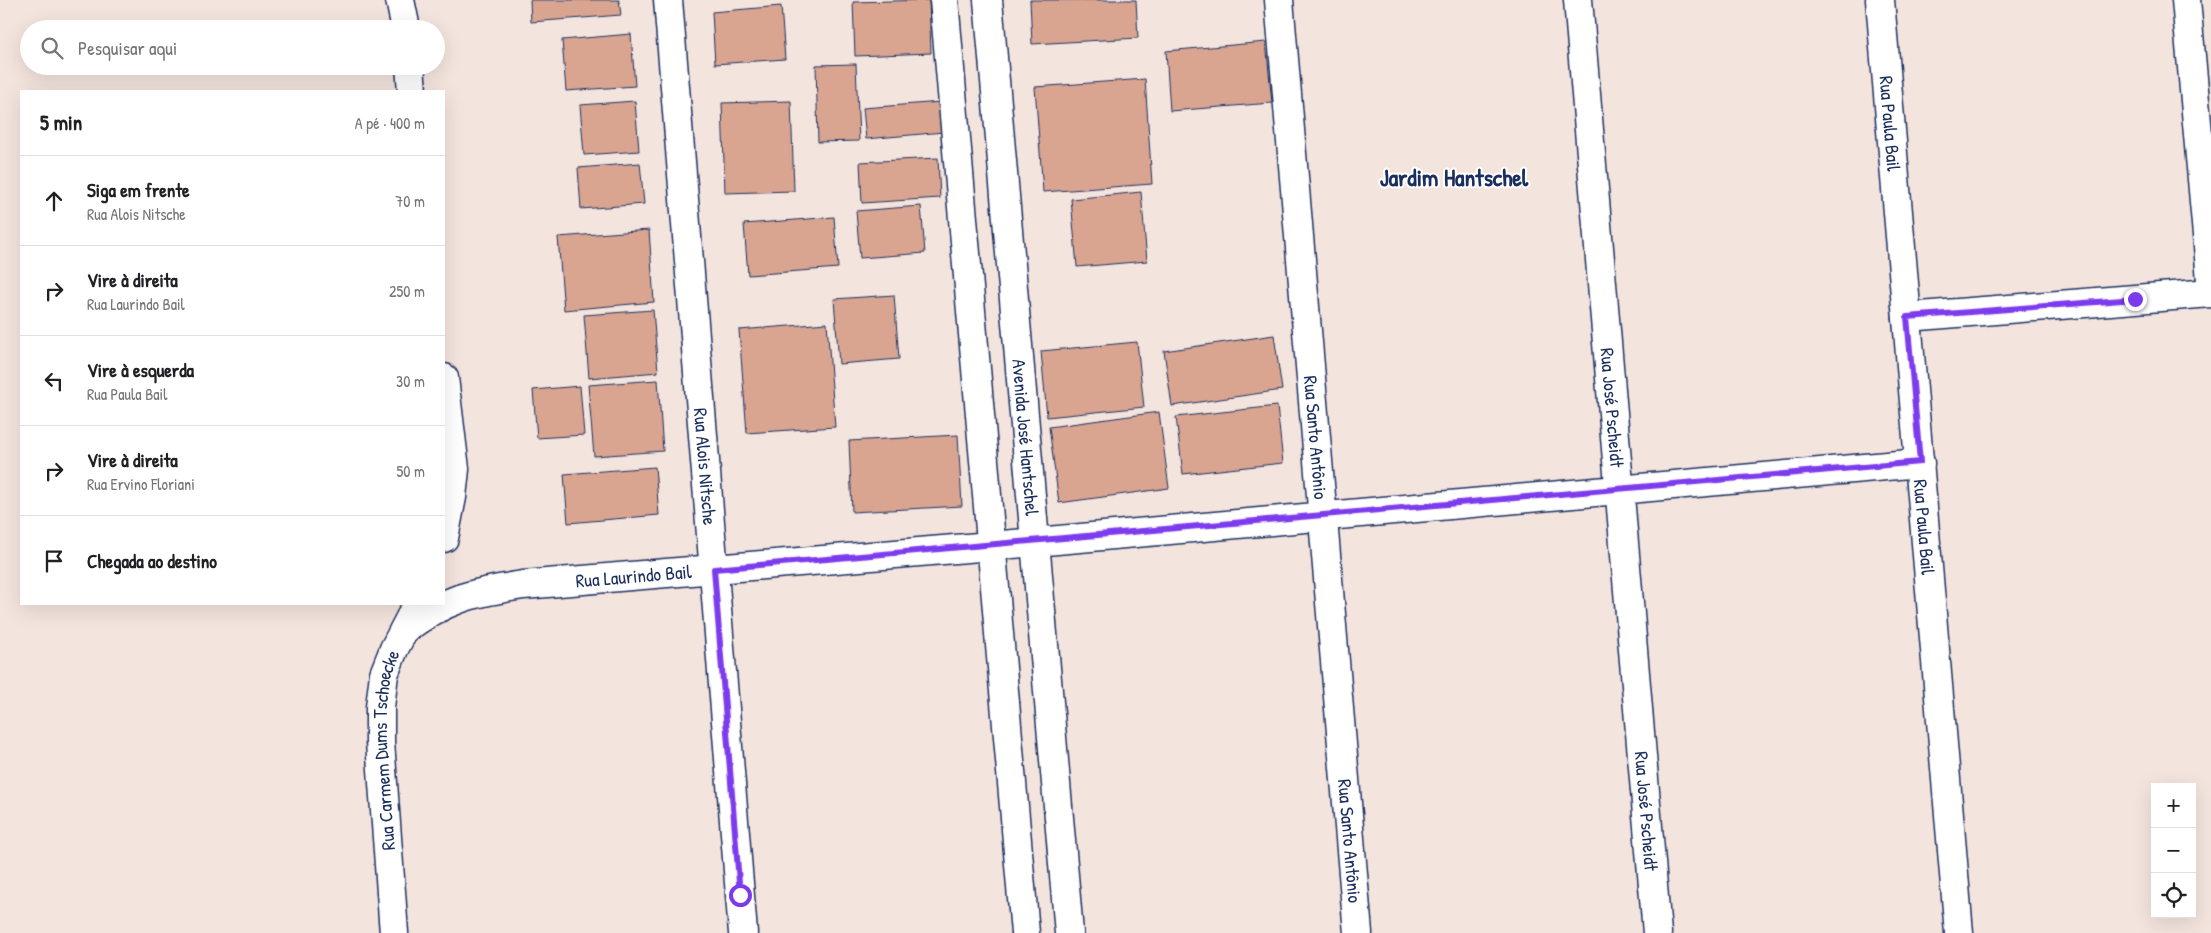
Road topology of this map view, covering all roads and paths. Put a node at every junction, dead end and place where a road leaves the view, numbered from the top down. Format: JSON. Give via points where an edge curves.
{"nodes":[{"id":1,"x":400,"y":0,"type":"edge"},
{"id":2,"x":668,"y":0,"type":"edge"},
{"id":3,"x":944,"y":0,"type":"edge"},
{"id":4,"x":988,"y":0,"type":"edge"},
{"id":5,"x":1279,"y":0,"type":"edge"},
{"id":6,"x":1578,"y":0,"type":"edge"},
{"id":7,"x":1880,"y":0,"type":"edge"},
{"id":8,"x":2186,"y":0,"type":"edge"},
{"id":9,"x":404,"y":20,"type":"edge"},
{"id":10,"x":411,"y":75,"type":"edge"},
{"id":11,"x":412,"y":90,"type":"edge"},
{"id":12,"x":2211,"y":280,"type":"edge"},
{"id":13,"x":2211,"y":293,"type":"edge"},
{"id":14,"x":1907,"y":317,"type":"junction"},
{"id":15,"x":445,"y":386,"type":"edge"},
{"id":16,"x":1920,"y":462,"type":"junction"},
{"id":17,"x":1619,"y":489,"type":"junction"},
{"id":18,"x":1322,"y":515,"type":"junction"},
{"id":19,"x":445,"y":533,"type":"edge"},
{"id":20,"x":1035,"y":541,"type":"junction"},
{"id":21,"x":991,"y":546,"type":"junction"},
{"id":22,"x":714,"y":569,"type":"junction"},
{"id":23,"x":445,"y":604,"type":"edge"},
{"id":24,"x":416,"y":605,"type":"edge"},
{"id":25,"x":443,"y":605,"type":"edge"},
{"id":26,"x":404,"y":630,"type":"junction"},
{"id":27,"x":394,"y":933,"type":"edge"},
{"id":28,"x":743,"y":933,"type":"edge"},
{"id":29,"x":1026,"y":933,"type":"edge"},
{"id":30,"x":1069,"y":933,"type":"edge"},
{"id":31,"x":1358,"y":933,"type":"edge"},
{"id":32,"x":1657,"y":933,"type":"edge"},
{"id":33,"x":1959,"y":933,"type":"edge"}],
"edges":[{"from":1,"to":9,"type":"street"},
{"from":2,"to":22,"type":"street","name":"Rua Alois Nitsche"},
{"from":3,"to":21,"type":"street"},
{"from":4,"to":20,"type":"street","name":"Avenida José Hantschel"},
{"from":5,"to":18,"type":"street","name":"Rua Santo Antônio"},
{"from":6,"to":17,"type":"street","name":"Rua José Pscheidt"},
{"from":7,"to":14,"type":"street","name":"Rua Paula Bail"},
{"from":8,"to":12,"type":"street"},
{"from":10,"to":11,"type":"street"},
{"from":13,"to":14,"type":"street"},
{"from":14,"to":16,"type":"street","name":"Rua Paula Bail"},
{"from":15,"to":19,"type":"street","via":[[455,469]]},
{"from":16,"to":17,"type":"street","name":"Rua Laurindo Bail"},
{"from":16,"to":33,"type":"street","name":"Rua Paula Bail"},
{"from":17,"to":18,"type":"street","name":"Rua Laurindo Bail"},
{"from":17,"to":32,"type":"street","name":"Rua José Pscheidt"},
{"from":18,"to":20,"type":"street","name":"Rua Laurindo Bail"},
{"from":18,"to":31,"type":"street","name":"Rua Santo Antônio"},
{"from":20,"to":21,"type":"street","name":"Rua Laurindo Bail"},
{"from":20,"to":30,"type":"street","name":"Avenida José Hantschel"},
{"from":21,"to":22,"type":"street","name":"Rua Laurindo Bail"},
{"from":21,"to":29,"type":"street"},
{"from":22,"to":23,"type":"street","name":"Rua Laurindo Bail","via":[[523,585],[486,591]]},
{"from":22,"to":28,"type":"street","name":"Rua Alois Nitsche"},
{"from":24,"to":26,"type":"street","name":"Rua Carmem Dums Tschoecke"},
{"from":25,"to":26,"type":"street","name":"Rua Laurindo Bail"},
{"from":26,"to":27,"type":"street","name":"Rua Carmem Dums Tschoecke","via":[[384,674],[380,707]]}]}
